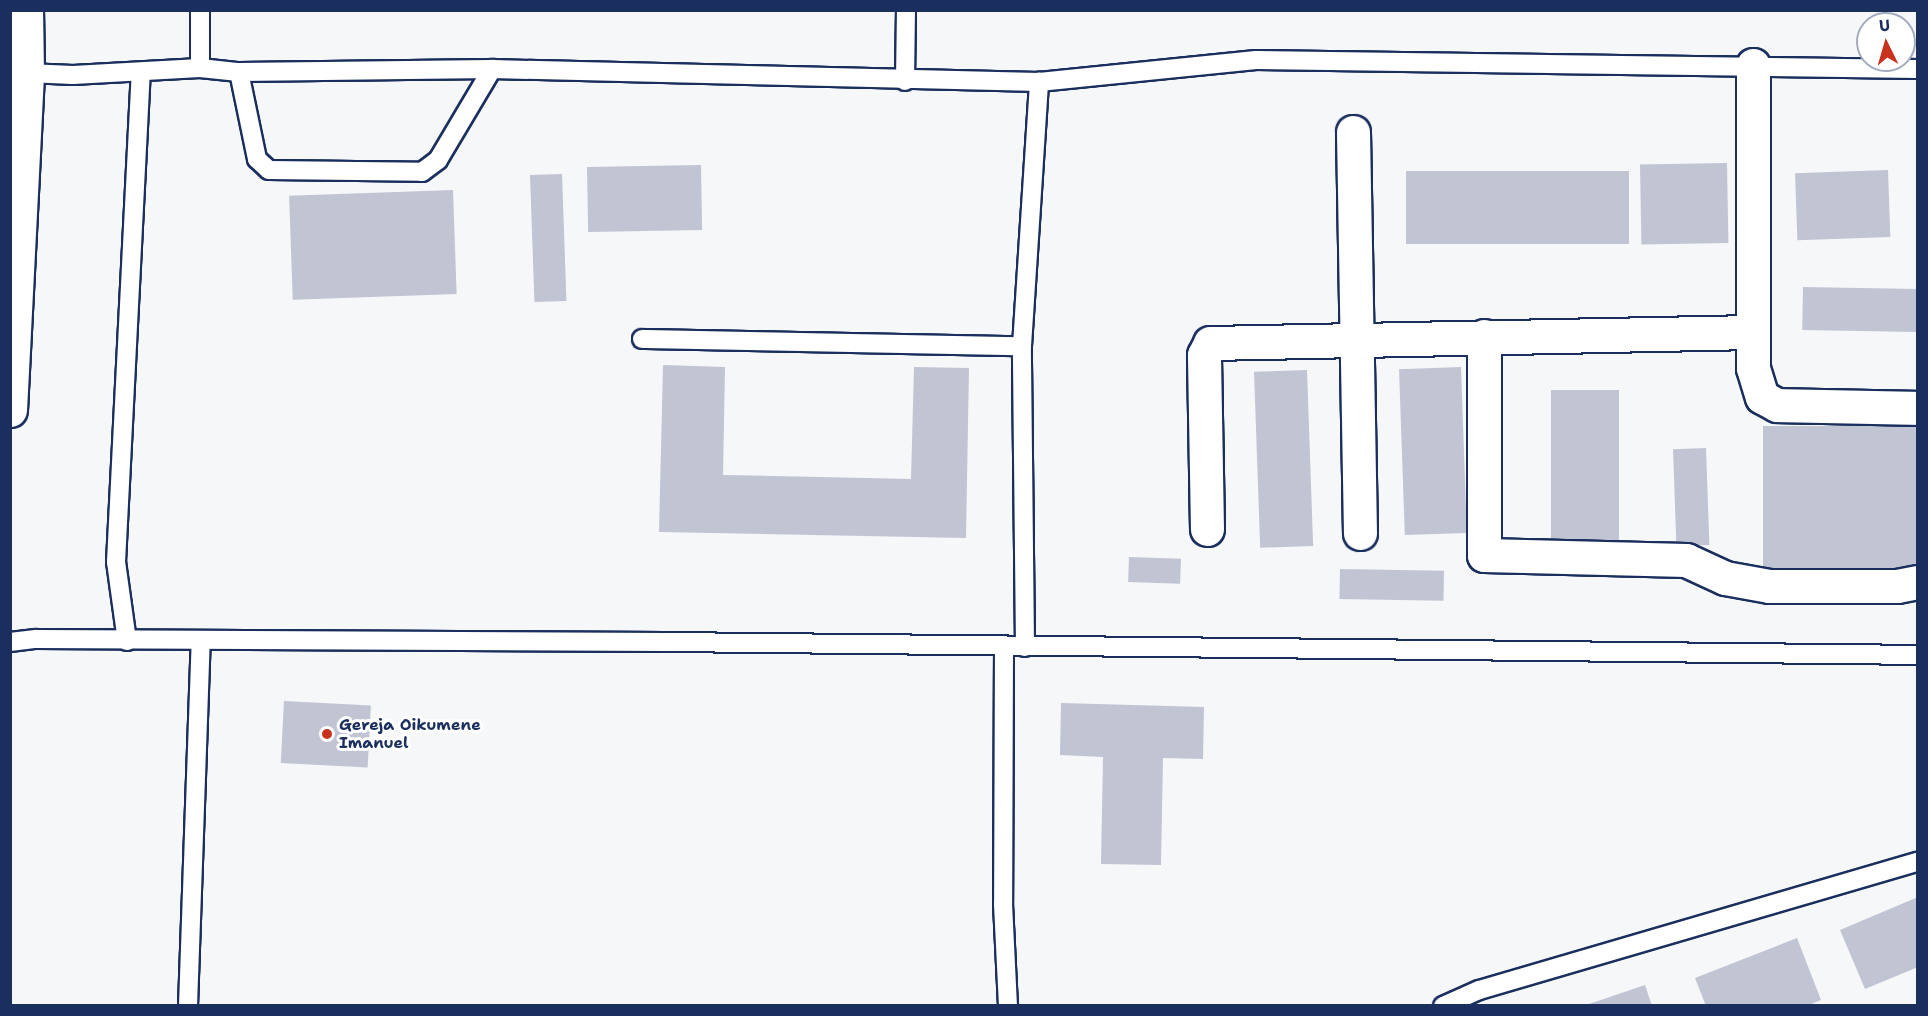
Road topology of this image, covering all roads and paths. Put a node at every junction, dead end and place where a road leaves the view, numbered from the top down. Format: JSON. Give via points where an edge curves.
{"nodes":[{"id":1,"x":26,"y":10,"type":"edge"},
{"id":2,"x":200,"y":10,"type":"edge"},
{"id":3,"x":906,"y":10,"type":"edge"},
{"id":4,"x":1753,"y":65,"type":"junction"},
{"id":5,"x":200,"y":68,"type":"junction"},
{"id":6,"x":492,"y":69,"type":"junction"},
{"id":7,"x":1917,"y":69,"type":"edge"},
{"id":8,"x":141,"y":72,"type":"junction"},
{"id":9,"x":239,"y":72,"type":"junction"},
{"id":10,"x":27,"y":73,"type":"junction"},
{"id":11,"x":905,"y":81,"type":"junction"},
{"id":12,"x":1039,"y":82,"type":"junction"},
{"id":13,"x":1353,"y":132,"type":"dead end"},
{"id":14,"x":1752,"y":332,"type":"junction"},
{"id":15,"x":1484,"y":336,"type":"junction"},
{"id":16,"x":642,"y":339,"type":"dead end"},
{"id":17,"x":1359,"y":339,"type":"junction"},
{"id":18,"x":1022,"y":346,"type":"junction"},
{"id":19,"x":1917,"y":408,"type":"edge"},
{"id":20,"x":10,"y":410,"type":"edge"},
{"id":21,"x":1207,"y":529,"type":"dead end"},
{"id":22,"x":1360,"y":533,"type":"dead end"},
{"id":23,"x":1917,"y":582,"type":"edge"},
{"id":24,"x":128,"y":641,"type":"junction"},
{"id":25,"x":201,"y":641,"type":"junction"},
{"id":26,"x":10,"y":642,"type":"edge"},
{"id":27,"x":1004,"y":647,"type":"junction"},
{"id":28,"x":1025,"y":647,"type":"junction"},
{"id":29,"x":1917,"y":655,"type":"edge"},
{"id":30,"x":1917,"y":862,"type":"edge"},
{"id":31,"x":188,"y":1005,"type":"edge"},
{"id":32,"x":1008,"y":1005,"type":"edge"},
{"id":33,"x":1443,"y":1005,"type":"edge"}],
"edges":[{"from":1,"to":10,"type":"street"},
{"from":2,"to":5,"type":"lane"},
{"from":3,"to":11,"type":"lane"},
{"from":4,"to":7,"type":"lane"},
{"from":4,"to":12,"type":"lane","via":[[1256,60]]},
{"from":4,"to":14,"type":"street"},
{"from":5,"to":8,"type":"lane"},
{"from":5,"to":9,"type":"lane"},
{"from":6,"to":9,"type":"lane"},
{"from":6,"to":9,"type":"lane","via":[[438,160],[422,172],[268,170],[257,159]]},
{"from":6,"to":11,"type":"lane"},
{"from":8,"to":10,"type":"lane"},
{"from":8,"to":24,"type":"lane","via":[[116,562]]},
{"from":10,"to":20,"type":"street"},
{"from":11,"to":12,"type":"lane"},
{"from":12,"to":18,"type":"lane"},
{"from":13,"to":17,"type":"street"},
{"from":14,"to":15,"type":"street"},
{"from":14,"to":19,"type":"street","via":[[1753,368],[1762,397],[1777,405]]},
{"from":15,"to":17,"type":"street"},
{"from":15,"to":23,"type":"street","via":[[1484,555],[1686,560],[1725,578],[1769,586],[1897,586]]},
{"from":16,"to":18,"type":"lane"},
{"from":17,"to":21,"type":"street","via":[[1210,343],[1204,355]]},
{"from":17,"to":22,"type":"street"},
{"from":18,"to":28,"type":"lane"},
{"from":24,"to":25,"type":"lane"},
{"from":24,"to":26,"type":"lane"},
{"from":25,"to":27,"type":"lane"},
{"from":25,"to":31,"type":"lane"},
{"from":27,"to":28,"type":"lane"},
{"from":27,"to":32,"type":"lane"},
{"from":28,"to":29,"type":"lane"},
{"from":30,"to":33,"type":"lane","via":[[1479,990]]}]}
